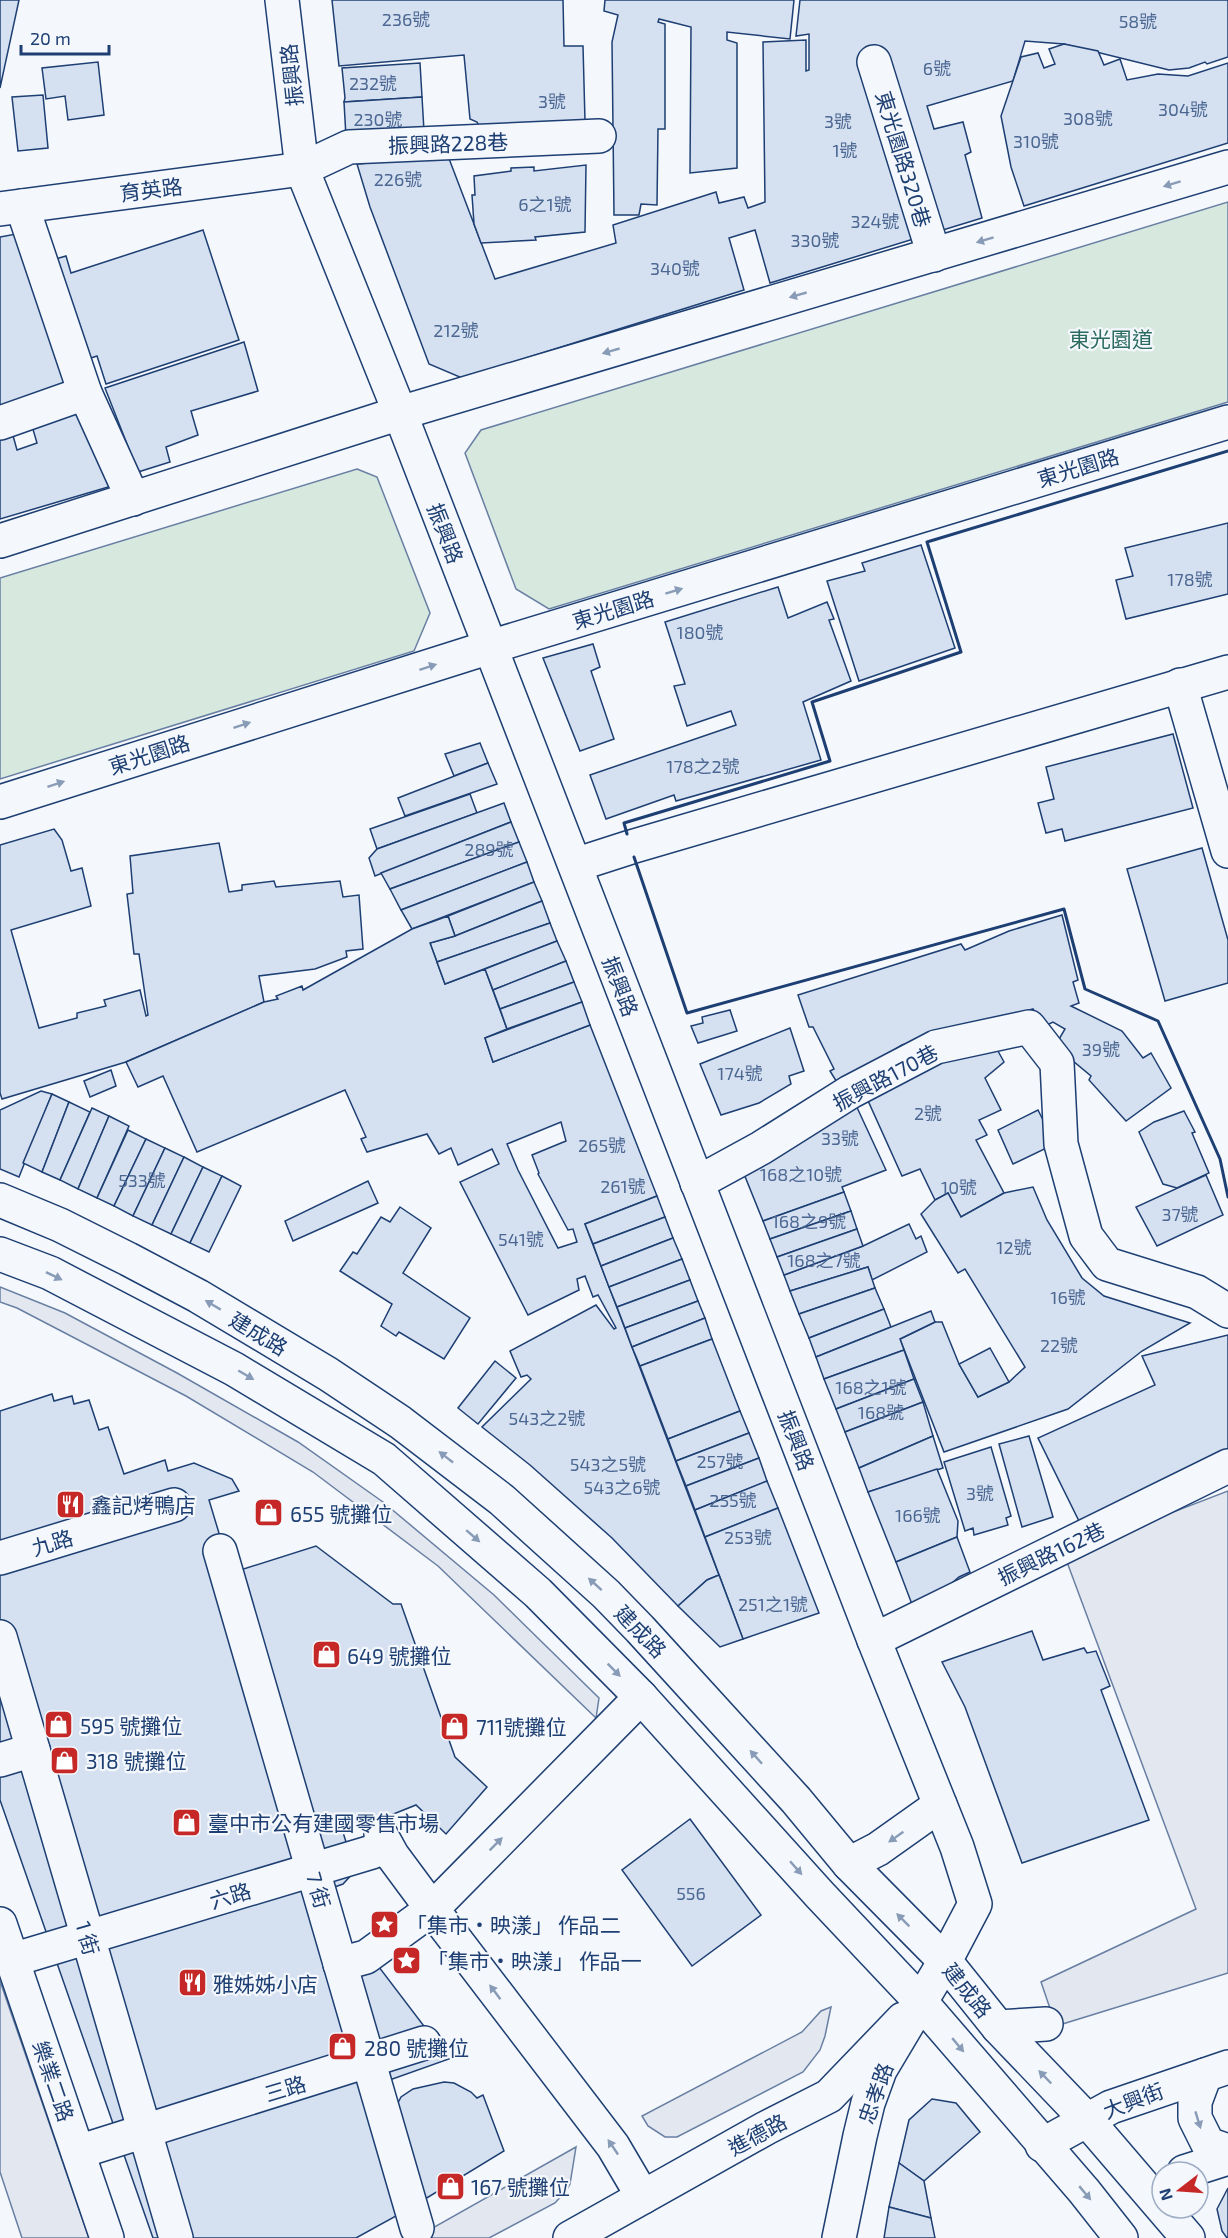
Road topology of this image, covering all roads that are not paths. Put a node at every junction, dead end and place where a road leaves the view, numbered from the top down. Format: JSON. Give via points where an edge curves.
{"nodes":[{"id":1,"x":282,"y":0,"type":"edge"},
{"id":2,"x":874,"y":62,"type":"dead end"},
{"id":3,"x":599,"y":136,"type":"dead end"},
{"id":4,"x":1228,"y":167,"type":"edge"},
{"id":5,"x":302,"y":170,"type":"junction"},
{"id":6,"x":11,"y":207,"type":"edge"},
{"id":7,"x":934,"y":255,"type":"junction"},
{"id":8,"x":85,"y":393,"type":"junction"},
{"id":9,"x":400,"y":413,"type":"junction"},
{"id":10,"x":1228,"y":422,"type":"edge"},
{"id":11,"x":0,"y":423,"type":"edge"},
{"id":12,"x":133,"y":499,"type":"junction"},
{"id":13,"x":0,"y":541,"type":"edge"},
{"id":14,"x":490,"y":647,"type":"junction"},
{"id":15,"x":1228,"y":672,"type":"edge"},
{"id":16,"x":1180,"y":685,"type":"junction"},
{"id":17,"x":0,"y":802,"type":"edge"},
{"id":18,"x":1228,"y":851,"type":"edge"},
{"id":19,"x":575,"y":865,"type":"junction"},
{"id":20,"x":697,"y":1183,"type":"junction"},
{"id":21,"x":0,"y":1200,"type":"edge"},
{"id":22,"x":0,"y":1254,"type":"edge"},
{"id":23,"x":1228,"y":1311,"type":"edge"},
{"id":24,"x":1228,"y":1466,"type":"edge"},
{"id":25,"x":174,"y":1505,"type":"dead end"},
{"id":26,"x":220,"y":1551,"type":"dead end"},
{"id":27,"x":0,"y":1558,"type":"edge"},
{"id":28,"x":0,"y":1637,"type":"edge"},
{"id":29,"x":874,"y":1640,"type":"junction"},
{"id":30,"x":641,"y":1696,"type":"junction"},
{"id":31,"x":33,"y":1750,"type":"junction"},
{"id":32,"x":0,"y":1760,"type":"edge"},
{"id":33,"x":940,"y":1805,"type":"junction"},
{"id":34,"x":849,"y":1864,"type":"junction"},
{"id":35,"x":313,"y":1870,"type":"junction"},
{"id":36,"x":432,"y":1908,"type":"junction"},
{"id":37,"x":0,"y":1924,"type":"edge"},
{"id":38,"x":88,"y":1938,"type":"junction"},
{"id":39,"x":12,"y":1960,"type":"junction"},
{"id":40,"x":945,"y":1961,"type":"junction"},
{"id":41,"x":340,"y":1964,"type":"junction"},
{"id":42,"x":920,"y":2001,"type":"junction"},
{"id":43,"x":1046,"y":2025,"type":"dead end"},
{"id":44,"x":998,"y":2027,"type":"junction"},
{"id":45,"x":424,"y":2043,"type":"dead end"},
{"id":46,"x":369,"y":2062,"type":"junction"},
{"id":47,"x":1216,"y":2071,"type":"edge"},
{"id":48,"x":1086,"y":2119,"type":"junction"},
{"id":49,"x":146,"y":2131,"type":"junction"},
{"id":50,"x":1042,"y":2145,"type":"junction"},
{"id":51,"x":1228,"y":2151,"type":"edge"},
{"id":52,"x":78,"y":2152,"type":"junction"},
{"id":53,"x":1228,"y":2158,"type":"edge"},
{"id":54,"x":1210,"y":2164,"type":"edge"},
{"id":55,"x":1150,"y":2180,"type":"edge"},
{"id":56,"x":643,"y":2197,"type":"junction"},
{"id":57,"x":1177,"y":2220,"type":"edge"},
{"id":58,"x":417,"y":2228,"type":"dead end"},
{"id":59,"x":107,"y":2238,"type":"edge"},
{"id":60,"x":176,"y":2238,"type":"edge"},
{"id":61,"x":570,"y":2238,"type":"edge"},
{"id":62,"x":839,"y":2238,"type":"edge"},
{"id":63,"x":1122,"y":2238,"type":"edge"},
{"id":64,"x":1188,"y":2238,"type":"edge"}],
"edges":[{"from":1,"to":5,"type":"main road","name":"振興路"},
{"from":2,"to":7,"type":"main road","name":"東光園路320巷"},
{"from":3,"to":5,"type":"main road","name":"振興路228巷","via":[[349,147]]},
{"from":4,"to":7,"type":"main road","one_way":true},
{"from":5,"to":6,"type":"main road","name":"育英路"},
{"from":5,"to":9,"type":"main road","name":"振興路"},
{"from":6,"to":8,"type":"main road"},
{"from":7,"to":9,"type":"main road","one_way":true},
{"from":8,"to":11,"type":"main road"},
{"from":8,"to":12,"type":"main road"},
{"from":9,"to":12,"type":"main road"},
{"from":9,"to":14,"type":"main road","name":"振興路"},
{"from":14,"to":10,"type":"main road","name":"東光園路","one_way":true},
{"from":12,"to":13,"type":"main road"},
{"from":17,"to":14,"type":"main road","name":"東光園路","one_way":true},
{"from":14,"to":19,"type":"main road","name":"振興路"},
{"from":15,"to":16,"type":"main road"},
{"from":16,"to":18,"type":"main road"},
{"from":16,"to":19,"type":"main road"},
{"from":19,"to":20,"type":"main road","name":"振興路"},
{"from":20,"to":23,"type":"main road","name":"振興路170巷","via":[[850,1092],[936,1047],[1029,1027],[1057,1063],[1061,1144],[1086,1236],[1107,1264],[1197,1292]]},
{"from":20,"to":29,"type":"main road","name":"振興路"},
{"from":34,"to":21,"type":"main road","name":"建成路","one_way":true,"via":[[640,1629],[502,1500],[400,1422],[198,1296],[60,1225]]},
{"from":22,"to":30,"type":"main road","name":"建成路","one_way":true,"via":[[50,1273],[234,1369],[384,1460],[538,1593]]},
{"from":24,"to":29,"type":"main road","name":"振興路162巷"},
{"from":25,"to":27,"type":"main road","name":"九路"},
{"from":26,"to":35,"type":"main road","name":"7 街"},
{"from":28,"to":31,"type":"main road","name":"1 街"},
{"from":29,"to":33,"type":"main road","name":"振興路"},
{"from":36,"to":30,"type":"main road","one_way":true},
{"from":30,"to":42,"type":"main road","name":"建成路","one_way":true},
{"from":31,"to":32,"type":"main road"},
{"from":31,"to":38,"type":"main road","name":"1 街"},
{"from":33,"to":34,"type":"main road","one_way":true,"via":[[878,1849]]},
{"from":33,"to":40,"type":"main road","name":"振興路","via":[[975,1904]]},
{"from":40,"to":34,"type":"main road","name":"建成路","one_way":true},
{"from":35,"to":36,"type":"main road","name":"六路","via":[[376,1844],[392,1855]]},
{"from":35,"to":38,"type":"main road","name":"六路"},
{"from":35,"to":41,"type":"main road","name":"7 街"},
{"from":36,"to":41,"type":"main road","via":[[366,1957]]},
{"from":56,"to":36,"type":"main road","one_way":true,"via":[[613,2146]]},
{"from":37,"to":39,"type":"main road","name":"樂業二路"},
{"from":38,"to":39,"type":"main road","name":"六路"},
{"from":38,"to":49,"type":"main road","name":"1 街"},
{"from":39,"to":52,"type":"main road","name":"樂業二路"},
{"from":40,"to":42,"type":"main road","name":"忠孝路"},
{"from":40,"to":44,"type":"main road","name":"建成路"},
{"from":41,"to":46,"type":"main road","name":"7 街"},
{"from":42,"to":50,"type":"main road","name":"建成路","one_way":true},
{"from":42,"to":56,"type":"main road","name":"進德路","via":[[829,2096]]},
{"from":42,"to":62,"type":"main road","name":"忠孝路","via":[[880,2070],[868,2103]]},
{"from":43,"to":44,"type":"main road"},
{"from":48,"to":44,"type":"main road","name":"建成路","one_way":true},
{"from":45,"to":46,"type":"main road","name":"三路"},
{"from":46,"to":49,"type":"main road","name":"三路"},
{"from":46,"to":58,"type":"main road","name":"7 街"},
{"from":47,"to":48,"type":"main road","name":"大興街"},
{"from":47,"to":51,"type":"main road","one_way":true,"via":[[1195,2102],[1195,2118],[1208,2144]]},
{"from":48,"to":50,"type":"main road","name":"大興街"},
{"from":48,"to":55,"type":"main road","name":"建成路"},
{"from":49,"to":52,"type":"main road","name":"三路"},
{"from":49,"to":60,"type":"main road","name":"1 街"},
{"from":50,"to":63,"type":"main road","name":"建成路","one_way":true},
{"from":52,"to":59,"type":"main road","name":"樂業二路"},
{"from":53,"to":54,"type":"main road"},
{"from":56,"to":61,"type":"main road","name":"進德路"},
{"from":57,"to":64,"type":"main road","name":"建成路"}]}
